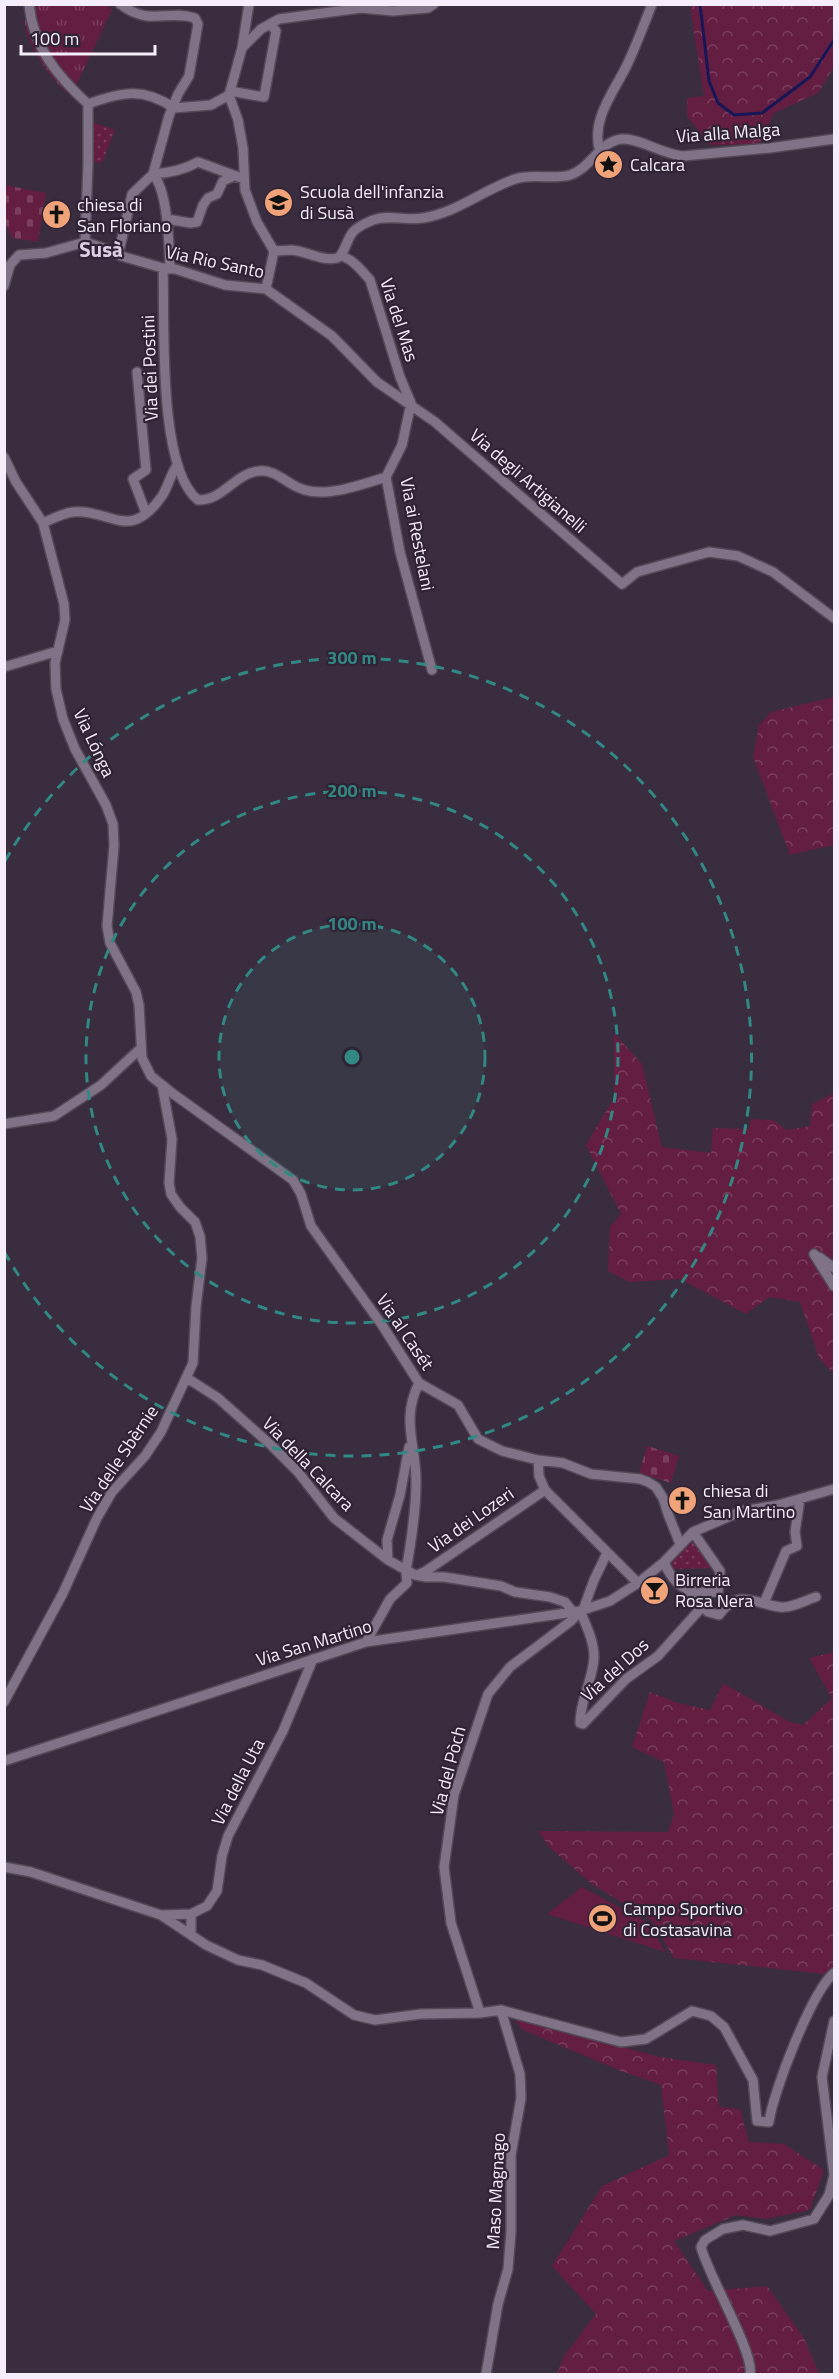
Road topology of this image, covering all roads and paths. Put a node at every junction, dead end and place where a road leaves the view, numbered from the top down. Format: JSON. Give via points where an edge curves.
{"nodes":[{"id":1,"x":29,"y":4,"type":"edge"},
{"id":2,"x":120,"y":4,"type":"edge"},
{"id":3,"x":249,"y":4,"type":"edge"},
{"id":4,"x":434,"y":4,"type":"edge"},
{"id":5,"x":652,"y":4,"type":"edge"},
{"id":6,"x":270,"y":24,"type":"junction"},
{"id":7,"x":242,"y":48,"type":"junction"},
{"id":8,"x":229,"y":93,"type":"junction"},
{"id":9,"x":88,"y":104,"type":"junction"},
{"id":10,"x":174,"y":108,"type":"junction"},
{"id":11,"x":834,"y":139,"type":"edge"},
{"id":12,"x":600,"y":152,"type":"junction"},
{"id":13,"x":153,"y":174,"type":"junction"},
{"id":14,"x":239,"y":177,"type":"junction"},
{"id":15,"x":167,"y":219,"type":"junction"},
{"id":16,"x":84,"y":242,"type":"junction"},
{"id":17,"x":274,"y":251,"type":"junction"},
{"id":18,"x":115,"y":252,"type":"junction"},
{"id":19,"x":341,"y":256,"type":"junction"},
{"id":20,"x":167,"y":268,"type":"junction"},
{"id":21,"x":4,"y":286,"type":"edge"},
{"id":22,"x":266,"y":289,"type":"junction"},
{"id":23,"x":137,"y":372,"type":"dead end"},
{"id":24,"x":410,"y":405,"type":"junction"},
{"id":25,"x":4,"y":457,"type":"edge"},
{"id":26,"x":176,"y":466,"type":"junction"},
{"id":27,"x":386,"y":477,"type":"junction"},
{"id":28,"x":146,"y":513,"type":"junction"},
{"id":29,"x":43,"y":524,"type":"junction"},
{"id":30,"x":834,"y":618,"type":"edge"},
{"id":31,"x":58,"y":651,"type":"junction"},
{"id":32,"x":4,"y":667,"type":"edge"},
{"id":33,"x":432,"y":670,"type":"dead end"},
{"id":34,"x":141,"y":1048,"type":"junction"},
{"id":35,"x":162,"y":1085,"type":"junction"},
{"id":36,"x":4,"y":1124,"type":"edge"},
{"id":37,"x":834,"y":1269,"type":"edge"},
{"id":38,"x":834,"y":1286,"type":"edge"},
{"id":39,"x":188,"y":1378,"type":"junction"},
{"id":40,"x":419,"y":1383,"type":"junction"},
{"id":41,"x":410,"y":1438,"type":"junction"},
{"id":42,"x":538,"y":1460,"type":"junction"},
{"id":43,"x":834,"y":1489,"type":"edge"},
{"id":44,"x":544,"y":1490,"type":"junction"},
{"id":45,"x":800,"y":1499,"type":"junction"},
{"id":46,"x":693,"y":1532,"type":"junction"},
{"id":47,"x":680,"y":1544,"type":"junction"},
{"id":48,"x":607,"y":1553,"type":"junction"},
{"id":49,"x":388,"y":1560,"type":"junction"},
{"id":50,"x":664,"y":1562,"type":"junction"},
{"id":51,"x":411,"y":1573,"type":"junction"},
{"id":52,"x":638,"y":1583,"type":"junction"},
{"id":53,"x":688,"y":1591,"type":"junction"},
{"id":54,"x":816,"y":1597,"type":"dead end"},
{"id":55,"x":764,"y":1602,"type":"junction"},
{"id":56,"x":702,"y":1607,"type":"junction"},
{"id":57,"x":579,"y":1611,"type":"junction"},
{"id":58,"x":366,"y":1642,"type":"junction"},
{"id":59,"x":313,"y":1659,"type":"junction"},
{"id":60,"x":4,"y":1702,"type":"edge"},
{"id":61,"x":4,"y":1761,"type":"edge"},
{"id":62,"x":4,"y":1867,"type":"edge"},
{"id":63,"x":191,"y":1914,"type":"junction"},
{"id":64,"x":160,"y":1915,"type":"junction"},
{"id":65,"x":191,"y":1935,"type":"junction"},
{"id":66,"x":834,"y":1973,"type":"edge"},
{"id":67,"x":501,"y":2010,"type":"junction"},
{"id":68,"x":480,"y":2013,"type":"junction"},
{"id":69,"x":834,"y":2021,"type":"edge"},
{"id":70,"x":834,"y":2175,"type":"edge"},
{"id":71,"x":486,"y":2374,"type":"edge"},
{"id":72,"x":750,"y":2374,"type":"edge"}],
"edges":[{"from":1,"to":9,"type":"street","via":[[35,35],[52,67]]},
{"from":2,"to":10,"type":"street","via":[[148,17],[195,18],[198,24],[189,76]]},
{"from":3,"to":7,"type":"street"},
{"from":4,"to":6,"type":"street","via":[[428,8],[336,10],[279,19]]},
{"from":5,"to":12,"type":"street","via":[[603,111],[596,136]]},
{"from":6,"to":7,"type":"street"},
{"from":6,"to":8,"type":"street","via":[[276,32],[264,97]]},
{"from":7,"to":8,"type":"street"},
{"from":8,"to":10,"type":"street","via":[[211,105]]},
{"from":8,"to":14,"type":"street","via":[[243,148]]},
{"from":9,"to":10,"type":"street","via":[[134,93]]},
{"from":9,"to":16,"type":"street"},
{"from":10,"to":13,"type":"street"},
{"from":11,"to":12,"type":"street","name":"Via alla Malga","via":[[683,156],[624,139]]},
{"from":12,"to":19,"type":"street","name":"Via alla Malga","via":[[588,165],[570,175],[517,179],[442,214],[420,219],[376,219],[352,232]]},
{"from":13,"to":14,"type":"street","via":[[198,162]]},
{"from":13,"to":15,"type":"street","name":"Via dei Postini","via":[[159,181]]},
{"from":13,"to":18,"type":"street","via":[[132,194],[120,246]]},
{"from":14,"to":15,"type":"street","via":[[223,181],[217,194],[208,198],[197,222]]},
{"from":14,"to":17,"type":"street"},
{"from":15,"to":20,"type":"street","name":"Via dei Postini"},
{"from":16,"to":18,"type":"street","name":"Via Rio Santo"},
{"from":16,"to":21,"type":"street","via":[[46,253],[19,255],[10,265]]},
{"from":17,"to":19,"type":"street","via":[[292,250],[326,259]]},
{"from":17,"to":22,"type":"street"},
{"from":18,"to":20,"type":"street","name":"Via Rio Santo"},
{"from":19,"to":24,"type":"street","name":"Via del Mas","via":[[370,280]]},
{"from":20,"to":22,"type":"street","name":"Via Rio Santo","via":[[225,285]]},
{"from":20,"to":26,"type":"street","name":"Via dei Postini","via":[[168,420]]},
{"from":22,"to":24,"type":"street","name":"Via Rio Santo","via":[[332,336],[377,382]]},
{"from":23,"to":28,"type":"street","name":"Via dei Postini","via":[[146,470],[133,479]]},
{"from":24,"to":27,"type":"street","name":"Via ai Restelani","via":[[402,445]]},
{"from":24,"to":30,"type":"street","name":"Via degli Artigianelli","via":[[435,422],[622,584],[637,572],[709,552],[738,556],[773,572]]},
{"from":25,"to":29,"type":"street","name":"Via Lónga"},
{"from":26,"to":27,"type":"street","name":"Via dei Postini","via":[[198,500],[219,494],[245,476],[261,471],[304,490],[319,492],[360,486]]},
{"from":26,"to":28,"type":"street","via":[[161,496]]},
{"from":27,"to":33,"type":"street","name":"Via ai Restelani","via":[[400,552]]},
{"from":28,"to":29,"type":"street","via":[[136,520],[120,522],[74,512]]},
{"from":29,"to":31,"type":"street","name":"Via Lónga","via":[[64,604],[65,620]]},
{"from":31,"to":32,"type":"street"},
{"from":31,"to":34,"type":"street","name":"Via Lónga","via":[[56,689],[63,719],[113,824],[107,926],[110,943],[140,1005]]},
{"from":34,"to":35,"type":"street","name":"Via Lónga","via":[[145,1066]]},
{"from":34,"to":36,"type":"street","via":[[101,1085],[54,1116]]},
{"from":35,"to":39,"type":"street","name":"Via delle Sbèrnie","via":[[172,1138],[171,1194],[195,1222],[202,1258],[193,1363]]},
{"from":35,"to":40,"type":"street","name":"Via al Casét","via":[[293,1180],[311,1226]]},
{"from":37,"to":38,"type":"street","via":[[814,1254]]},
{"from":39,"to":49,"type":"street","name":"Via della Calcara","via":[[218,1398],[271,1445],[334,1518]]},
{"from":39,"to":60,"type":"street","name":"Via delle Sbèrnie","via":[[145,1456],[112,1492],[97,1518],[63,1593]]},
{"from":40,"to":41,"type":"street","via":[[410,1409]]},
{"from":40,"to":42,"type":"street","name":"Via al Casét","via":[[458,1405],[478,1439],[502,1451]]},
{"from":41,"to":49,"type":"street","via":[[387,1540]]},
{"from":41,"to":51,"type":"street","via":[[417,1482]]},
{"from":42,"to":44,"type":"street"},
{"from":42,"to":47,"type":"street","name":"Via al Casét","via":[[562,1463],[591,1474],[648,1482],[663,1498]]},
{"from":43,"to":45,"type":"street","name":"Via San Martino"},
{"from":44,"to":48,"type":"street"},
{"from":44,"to":51,"type":"street","name":"Via dei Lozeri","via":[[426,1571]]},
{"from":45,"to":46,"type":"street","name":"Via San Martino","via":[[742,1511]]},
{"from":45,"to":55,"type":"street","via":[[797,1546],[786,1551]]},
{"from":46,"to":47,"type":"street","name":"Via San Martino"},
{"from":46,"to":53,"type":"street","via":[[720,1571],[718,1593]]},
{"from":47,"to":50,"type":"street","name":"Via San Martino"},
{"from":48,"to":52,"type":"street"},
{"from":48,"to":57,"type":"street"},
{"from":49,"to":51,"type":"street","name":"Via della Calcara"},
{"from":50,"to":52,"type":"street","name":"Via San Martino"},
{"from":50,"to":53,"type":"street","via":[[669,1576]]},
{"from":51,"to":57,"type":"street","name":"Via della Calcara","via":[[550,1597]]},
{"from":51,"to":58,"type":"street","via":[[407,1583],[390,1599]]},
{"from":52,"to":57,"type":"street","name":"Via San Martino","via":[[610,1601]]},
{"from":53,"to":56,"type":"street"},
{"from":54,"to":55,"type":"street","via":[[782,1608]]},
{"from":55,"to":56,"type":"street","via":[[735,1600],[719,1615]]},
{"from":56,"to":57,"type":"street","name":"Via del Dos","via":[[658,1656],[626,1679],[583,1724],[580,1711],[594,1655],[589,1631]]},
{"from":57,"to":58,"type":"street","name":"Via San Martino"},
{"from":57,"to":68,"type":"street","name":"Via del Pòch","via":[[510,1666],[488,1694],[454,1795],[444,1867],[451,1923]]},
{"from":58,"to":59,"type":"street","name":"Via San Martino"},
{"from":59,"to":61,"type":"street","name":"Via San Martino"},
{"from":59,"to":63,"type":"street","name":"Via della Uta","via":[[283,1731],[228,1836],[217,1891],[207,1906]]},
{"from":62,"to":64,"type":"street","via":[[31,1872]]},
{"from":63,"to":64,"type":"street"},
{"from":63,"to":65,"type":"street"},
{"from":64,"to":65,"type":"street"},
{"from":65,"to":68,"type":"street","via":[[238,1960],[306,1983],[354,2014],[375,2020]]},
{"from":66,"to":67,"type":"street","via":[[813,2002],[792,2049],[769,2122],[757,2121],[753,2080],[724,2027],[711,2016],[692,2011],[646,2039],[621,2042]]},
{"from":67,"to":68,"type":"street"},
{"from":67,"to":71,"type":"street","name":"Maso Magnago","via":[[520,2074],[521,2098],[511,2155],[508,2269]]},
{"from":69,"to":70,"type":"street","via":[[822,2077]]},
{"from":70,"to":72,"type":"street","via":[[829,2195],[814,2219],[770,2230],[743,2225],[723,2229],[702,2247],[747,2356]]}]}
